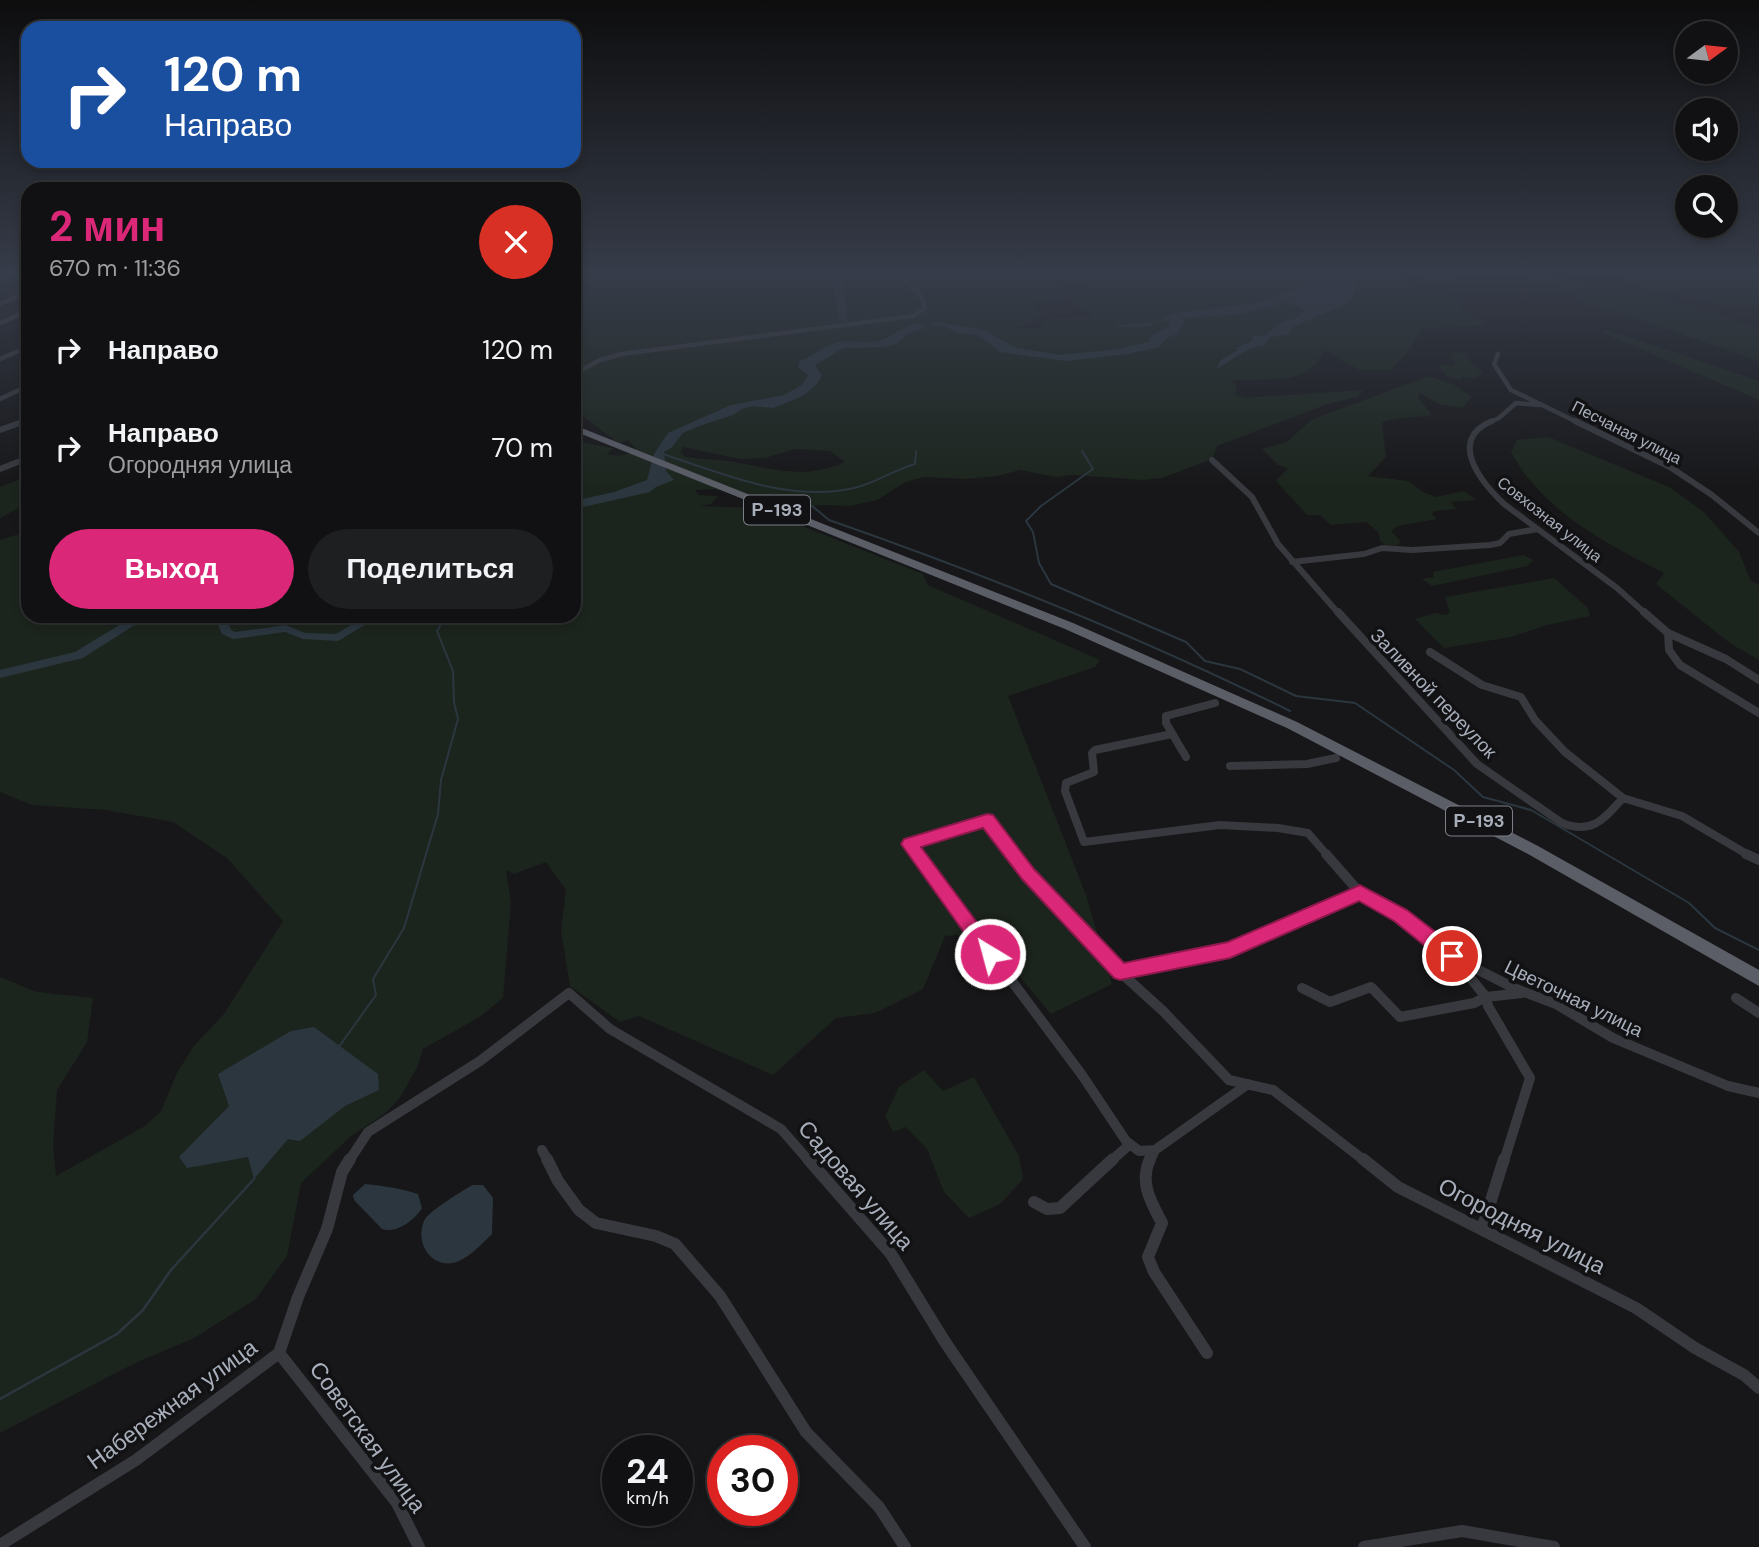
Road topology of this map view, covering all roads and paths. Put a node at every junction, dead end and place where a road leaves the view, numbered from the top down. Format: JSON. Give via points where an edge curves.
{"nodes":[{"id":1,"x":709,"y":343,"type":"edge"},
{"id":2,"x":21,"y":350,"type":"edge"},
{"id":3,"x":1498,"y":354,"type":"dead end"},
{"id":4,"x":0,"y":359,"type":"edge"},
{"id":5,"x":581,"y":371,"type":"edge"},
{"id":6,"x":21,"y":389,"type":"edge"},
{"id":7,"x":1511,"y":390,"type":"junction"},
{"id":8,"x":0,"y":399,"type":"edge"},
{"id":9,"x":1516,"y":403,"type":"junction"},
{"id":10,"x":1539,"y":405,"type":"junction"},
{"id":11,"x":21,"y":422,"type":"edge"},
{"id":12,"x":0,"y":430,"type":"edge"},
{"id":13,"x":581,"y":430,"type":"edge"},
{"id":14,"x":1212,"y":460,"type":"dead end"},
{"id":15,"x":21,"y":461,"type":"edge"},
{"id":16,"x":0,"y":470,"type":"edge"},
{"id":17,"x":1538,"y":529,"type":"junction"},
{"id":18,"x":1759,"y":533,"type":"edge"},
{"id":19,"x":1292,"y":562,"type":"junction"},
{"id":20,"x":1668,"y":633,"type":"junction"},
{"id":21,"x":1430,"y":652,"type":"dead end"},
{"id":22,"x":1759,"y":680,"type":"edge"},
{"id":23,"x":1215,"y":704,"type":"dead end"},
{"id":24,"x":1759,"y":713,"type":"edge"},
{"id":25,"x":1172,"y":734,"type":"junction"},
{"id":26,"x":1186,"y":757,"type":"dead end"},
{"id":27,"x":1336,"y":758,"type":"dead end"},
{"id":28,"x":1230,"y":766,"type":"dead end"},
{"id":29,"x":1623,"y":799,"type":"junction"},
{"id":30,"x":1759,"y":860,"type":"edge"},
{"id":31,"x":1360,"y":893,"type":"junction"},
{"id":32,"x":1452,"y":956,"type":"junction"},
{"id":33,"x":1120,"y":972,"type":"junction"},
{"id":34,"x":1759,"y":979,"type":"edge"},
{"id":35,"x":1302,"y":989,"type":"dead end"},
{"id":36,"x":1525,"y":992,"type":"junction"},
{"id":37,"x":569,"y":993,"type":"joint"},
{"id":38,"x":1486,"y":998,"type":"junction"},
{"id":39,"x":1736,"y":998,"type":"dead end"},
{"id":40,"x":1759,"y":1013,"type":"edge"},
{"id":41,"x":1248,"y":1084,"type":"junction"},
{"id":42,"x":1759,"y":1093,"type":"edge"},
{"id":43,"x":1129,"y":1145,"type":"junction"},
{"id":44,"x":542,"y":1150,"type":"dead end"},
{"id":45,"x":1155,"y":1150,"type":"junction"},
{"id":46,"x":1034,"y":1202,"type":"dead end"},
{"id":47,"x":1482,"y":1229,"type":"junction"},
{"id":48,"x":279,"y":1353,"type":"junction"},
{"id":49,"x":1207,"y":1353,"type":"dead end"},
{"id":50,"x":1759,"y":1388,"type":"edge"},
{"id":51,"x":0,"y":1545,"type":"edge"},
{"id":52,"x":419,"y":1547,"type":"edge"},
{"id":53,"x":905,"y":1547,"type":"edge"},
{"id":54,"x":1085,"y":1547,"type":"edge"},
{"id":55,"x":1364,"y":1547,"type":"edge"},
{"id":56,"x":1554,"y":1547,"type":"edge"}],
"edges":[{"from":1,"to":5,"type":"street","via":[[622,354]]},
{"from":2,"to":4,"type":"street"},
{"from":3,"to":7,"type":"street","via":[[1494,364]]},
{"from":6,"to":8,"type":"street"},
{"from":7,"to":9,"type":"street"},
{"from":7,"to":10,"type":"street","name":"Песчаная улица"},
{"from":9,"to":10,"type":"street"},
{"from":9,"to":17,"type":"street","name":"Совхозная улица","via":[[1479,429],[1469,452],[1487,488]]},
{"from":10,"to":18,"type":"street","name":"Песчаная улица","via":[[1670,467]]},
{"from":11,"to":12,"type":"street"},
{"from":13,"to":34,"type":"highway","number":"Р-193","via":[[1144,658],[1292,725],[1533,850]]},
{"from":14,"to":19,"type":"street","name":"Заливной переулок","via":[[1252,497]]},
{"from":15,"to":16,"type":"street"},
{"from":17,"to":19,"type":"street","via":[[1509,534],[1490,545],[1382,548]]},
{"from":17,"to":20,"type":"street","name":"Совхозная улица"},
{"from":19,"to":29,"type":"street","name":"Заливной переулок","via":[[1477,764],[1578,830],[1609,814]]},
{"from":20,"to":22,"type":"street","name":"Совхозная улица","via":[[1726,659]]},
{"from":20,"to":24,"type":"street","name":"Совхозная улица","via":[[1669,650],[1680,664]]},
{"from":21,"to":29,"type":"street","via":[[1478,684],[1526,701],[1546,732],[1605,788]]},
{"from":23,"to":25,"type":"street","via":[[1166,716]]},
{"from":25,"to":26,"type":"street"},
{"from":25,"to":31,"type":"street","name":"Цветочная улица","via":[[1095,750],[1091,757],[1094,772],[1066,783],[1084,842],[1220,825],[1308,833]]},
{"from":27,"to":28,"type":"street","via":[[1307,764]]},
{"from":29,"to":30,"type":"street","via":[[1682,816]]},
{"from":31,"to":32,"type":"street","name":"Цветочная улица","via":[[1400,916]]},
{"from":31,"to":33,"type":"street","via":[[1230,950]]},
{"from":32,"to":36,"type":"street","name":"Цветочная улица"},
{"from":32,"to":38,"type":"street"},
{"from":33,"to":41,"type":"street","via":[[1229,1080]]},
{"from":33,"to":43,"type":"street","via":[[1028,874],[987,820],[910,844]]},
{"from":35,"to":38,"type":"street","via":[[1330,1002],[1371,987],[1400,1017]]},
{"from":36,"to":38,"type":"street"},
{"from":36,"to":42,"type":"street","name":"Цветочная улица","via":[[1682,1068]]},
{"from":37,"to":48,"type":"street","name":"Набережная улица","via":[[480,1061],[368,1132],[342,1172],[327,1230]]},
{"from":37,"to":54,"type":"street","name":"Садовая улица","via":[[610,1029],[781,1129],[891,1254],[945,1342]]},
{"from":38,"to":47,"type":"street","via":[[1530,1078]]},
{"from":39,"to":40,"type":"street"},
{"from":41,"to":45,"type":"street"},
{"from":41,"to":47,"type":"street","name":"Огородняя улица","via":[[1273,1090],[1398,1187]]},
{"from":43,"to":45,"type":"street","via":[[1142,1153]]},
{"from":43,"to":46,"type":"street","via":[[1060,1208],[1047,1209]]},
{"from":44,"to":53,"type":"street","via":[[579,1210],[596,1223],[675,1244],[726,1305],[806,1432],[879,1507]]},
{"from":45,"to":49,"type":"street","via":[[1145,1171],[1147,1194],[1162,1223],[1148,1257]]},
{"from":47,"to":50,"type":"street","name":"Огородняя улица","via":[[1636,1308]]},
{"from":48,"to":51,"type":"street","name":"Набережная улица","via":[[136,1460]]},
{"from":48,"to":52,"type":"street","name":"Советская улица","via":[[397,1503]]},
{"from":55,"to":56,"type":"street","via":[[1462,1531]]}]}
